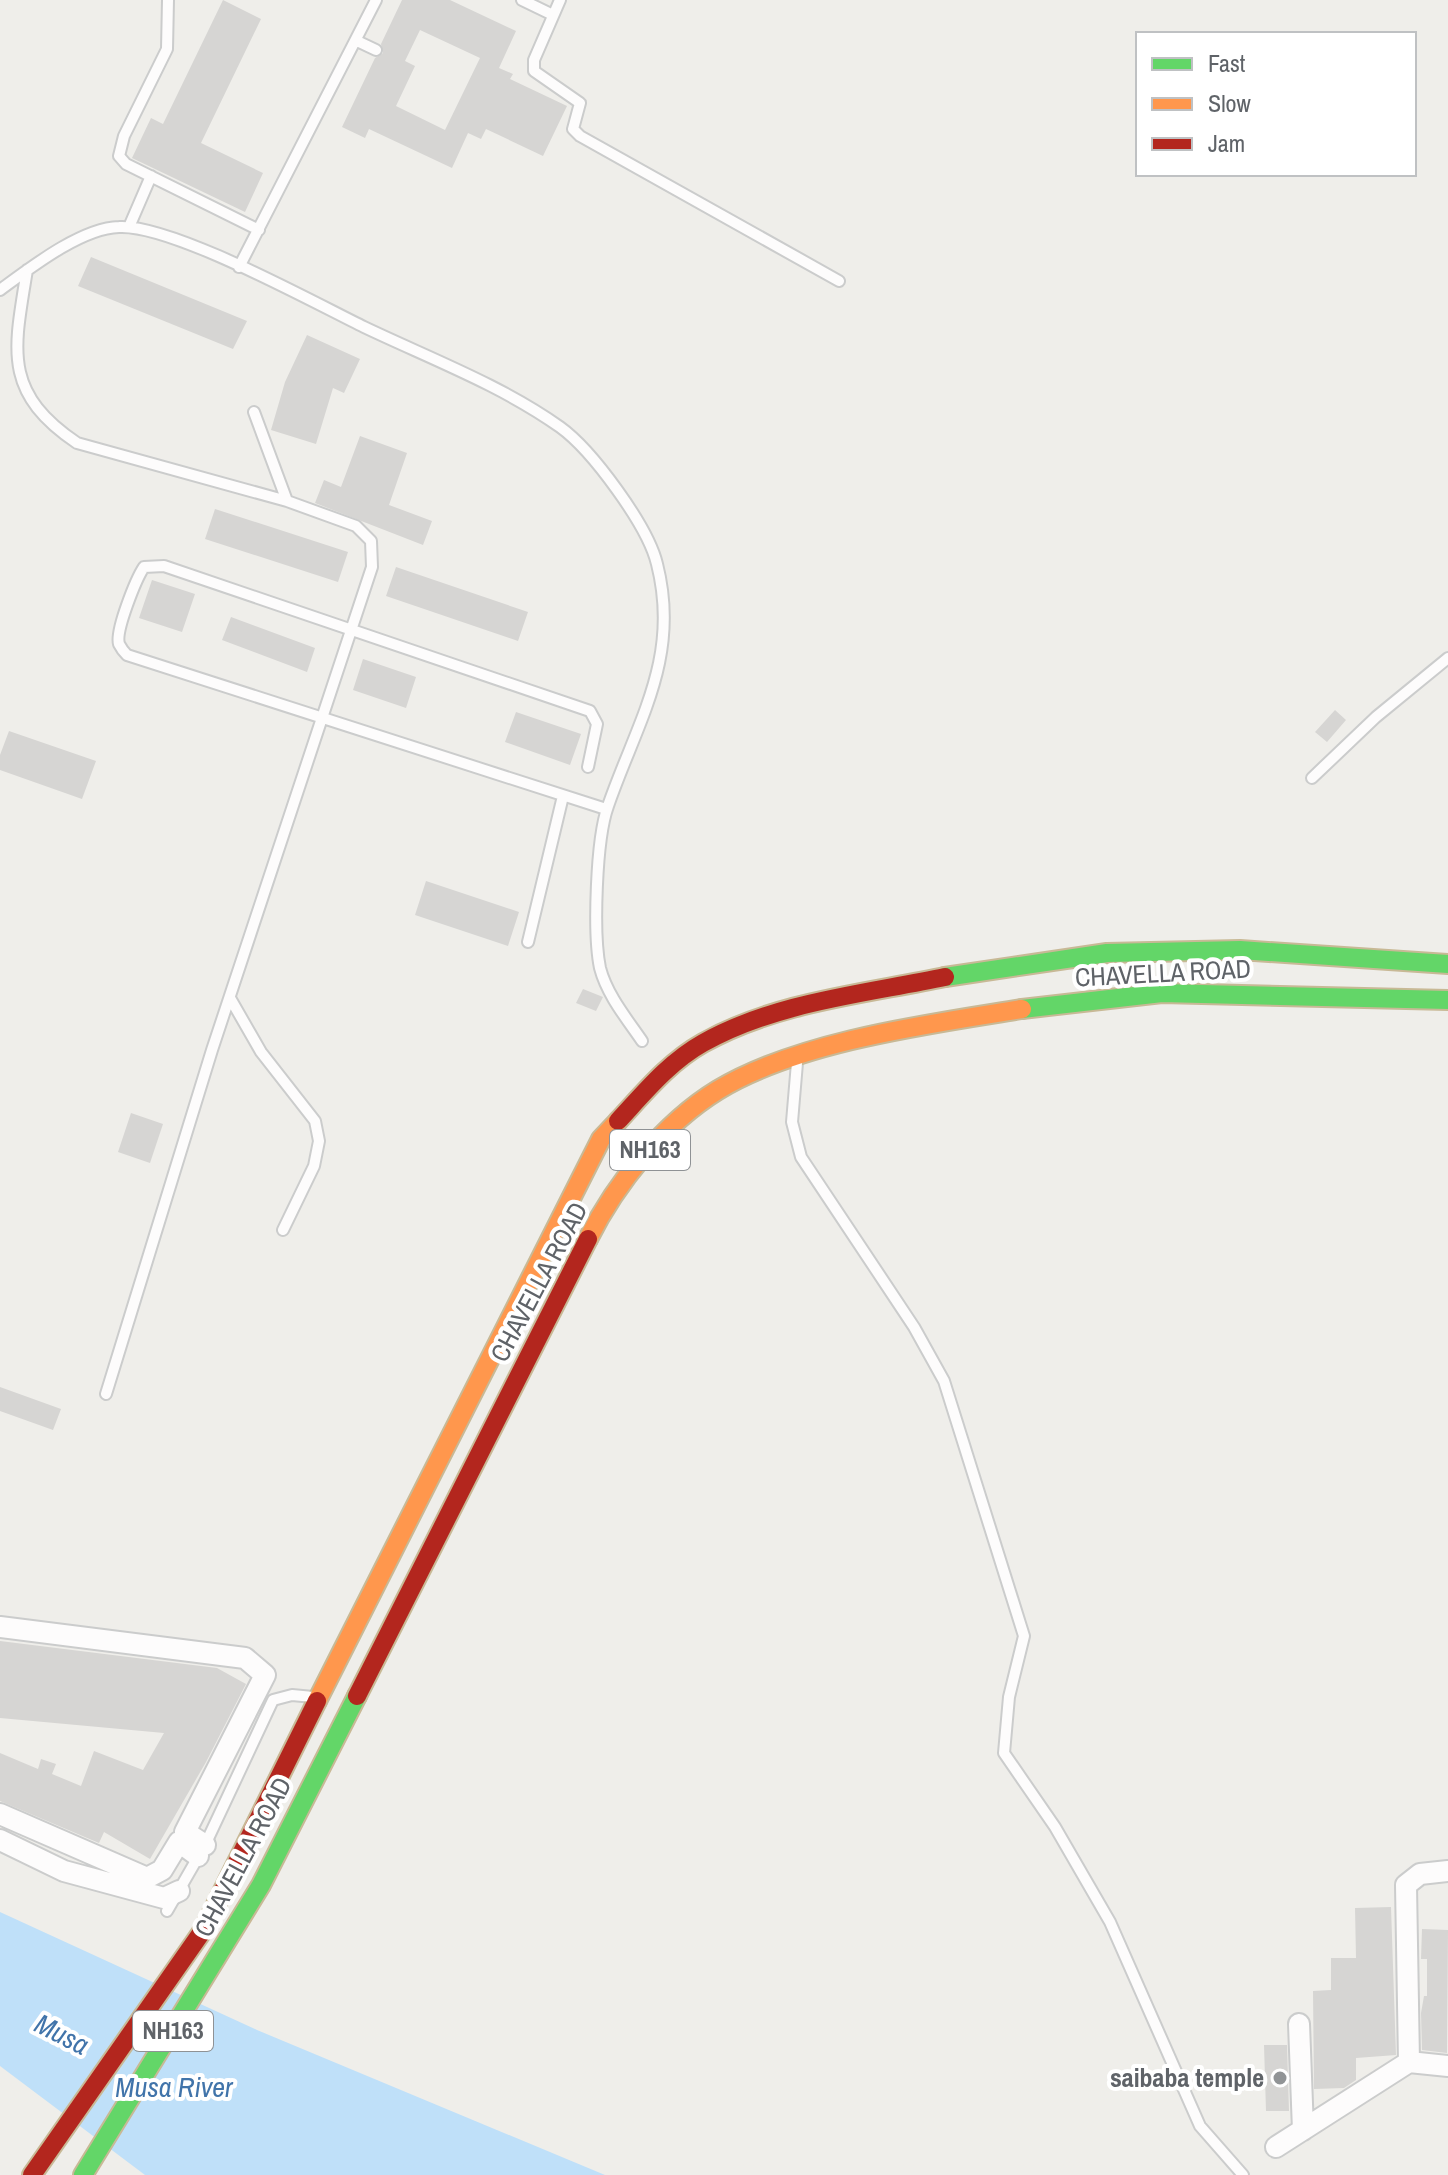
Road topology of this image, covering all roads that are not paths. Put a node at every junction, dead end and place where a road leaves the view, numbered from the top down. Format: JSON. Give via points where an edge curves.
{"nodes":[{"id":1,"x":168,"y":0,"type":"edge"},
{"id":2,"x":376,"y":0,"type":"edge"},
{"id":3,"x":522,"y":0,"type":"edge"},
{"id":4,"x":560,"y":0,"type":"edge"},
{"id":5,"x":553,"y":15,"type":"junction"},
{"id":6,"x":357,"y":41,"type":"junction"},
{"id":7,"x":376,"y":50,"type":"dead end"},
{"id":8,"x":151,"y":176,"type":"junction"},
{"id":9,"x":129,"y":227,"type":"junction"},
{"id":10,"x":259,"y":230,"type":"junction"},
{"id":11,"x":239,"y":267,"type":"junction"},
{"id":12,"x":27,"y":270,"type":"junction"},
{"id":13,"x":839,"y":281,"type":"dead end"},
{"id":14,"x":0,"y":290,"type":"edge"},
{"id":15,"x":254,"y":412,"type":"dead end"},
{"id":16,"x":287,"y":501,"type":"junction"},
{"id":17,"x":351,"y":632,"type":"junction"},
{"id":18,"x":1448,"y":658,"type":"edge"},
{"id":19,"x":323,"y":720,"type":"junction"},
{"id":20,"x":588,"y":767,"type":"dead end"},
{"id":21,"x":1312,"y":778,"type":"dead end"},
{"id":22,"x":563,"y":796,"type":"junction"},
{"id":23,"x":606,"y":809,"type":"junction"},
{"id":24,"x":528,"y":942,"type":"dead end"},
{"id":25,"x":1448,"y":964,"type":"edge"},
{"id":26,"x":230,"y":998,"type":"junction"},
{"id":27,"x":1448,"y":1000,"type":"edge"},
{"id":28,"x":642,"y":1041,"type":"dead end"},
{"id":29,"x":798,"y":1054,"type":"junction"},
{"id":30,"x":283,"y":1230,"type":"dead end"},
{"id":31,"x":106,"y":1394,"type":"dead end"},
{"id":32,"x":0,"y":1627,"type":"edge"},
{"id":33,"x":319,"y":1697,"type":"junction"},
{"id":34,"x":0,"y":1814,"type":"edge"},
{"id":35,"x":182,"y":1837,"type":"junction"},
{"id":36,"x":0,"y":1840,"type":"edge"},
{"id":37,"x":202,"y":1851,"type":"junction"},
{"id":38,"x":162,"y":1870,"type":"junction"},
{"id":39,"x":1448,"y":1871,"type":"edge"},
{"id":40,"x":182,"y":1886,"type":"junction"},
{"id":41,"x":167,"y":1911,"type":"dead end"},
{"id":42,"x":1299,"y":2024,"type":"dead end"},
{"id":43,"x":1409,"y":2062,"type":"junction"},
{"id":44,"x":1448,"y":2066,"type":"edge"},
{"id":45,"x":1303,"y":2130,"type":"junction"},
{"id":46,"x":1276,"y":2147,"type":"dead end"},
{"id":47,"x":32,"y":2175,"type":"edge"},
{"id":48,"x":83,"y":2175,"type":"edge"},
{"id":49,"x":1243,"y":2175,"type":"edge"}],
"edges":[{"from":1,"to":8,"type":"lane","via":[[167,49],[119,146],[126,164]]},
{"from":2,"to":6,"type":"lane"},
{"from":3,"to":5,"type":"lane"},
{"from":4,"to":5,"type":"lane"},
{"from":5,"to":13,"type":"lane","via":[[534,71],[580,103],[573,129],[580,136]]},
{"from":6,"to":7,"type":"lane"},
{"from":6,"to":10,"type":"lane"},
{"from":8,"to":9,"type":"lane"},
{"from":8,"to":10,"type":"lane"},
{"from":9,"to":11,"type":"lane","via":[[144,228]]},
{"from":9,"to":12,"type":"lane","via":[[92,232]]},
{"from":10,"to":11,"type":"lane"},
{"from":11,"to":23,"type":"lane","via":[[505,395],[562,429],[602,469],[656,560],[665,609],[659,667],[646,712]]},
{"from":12,"to":14,"type":"lane"},
{"from":12,"to":16,"type":"lane","via":[[17,366],[27,393],[49,424],[77,443]]},
{"from":15,"to":16,"type":"lane"},
{"from":16,"to":17,"type":"lane","via":[[356,526],[371,541],[372,567]]},
{"from":17,"to":19,"type":"lane"},
{"from":17,"to":19,"type":"lane","via":[[154,564],[138,576],[119,636],[127,655]]},
{"from":17,"to":20,"type":"lane","via":[[590,711],[597,724]]},
{"from":18,"to":21,"type":"lane"},
{"from":19,"to":22,"type":"lane"},
{"from":19,"to":26,"type":"lane"},
{"from":22,"to":23,"type":"lane"},
{"from":22,"to":24,"type":"lane"},
{"from":23,"to":28,"type":"lane","via":[[598,879],[601,968],[616,1003]]},
{"from":25,"to":33,"type":"highway","name":"CHAVELLA ROAD","number":"NH163","via":[[1240,950],[1107,953],[964,973],[775,1012],[703,1043],[666,1070],[601,1139]]},
{"from":26,"to":30,"type":"lane","via":[[261,1052],[315,1121],[319,1141],[314,1166]]},
{"from":26,"to":31,"type":"lane"},
{"from":27,"to":29,"type":"highway","name":"CHAVELLA ROAD","number":"NH163","via":[[1251,993],[1122,996],[982,1015]]},
{"from":29,"to":48,"type":"highway","name":"CHAVELLA ROAD","number":"NH163","via":[[733,1082],[675,1122],[593,1229],[261,1885]]},
{"from":29,"to":49,"type":"lane","via":[[792,1122],[801,1157],[944,1381],[1024,1636],[1009,1697],[1004,1753],[1110,1922],[1200,2126]]},
{"from":32,"to":35,"type":"street","via":[[245,1658],[265,1675]]},
{"from":33,"to":37,"type":"lane","via":[[273,1700]]},
{"from":33,"to":47,"type":"highway","name":"CHAVELLA ROAD","number":"NH163","via":[[204,1929]]},
{"from":34,"to":38,"type":"street","via":[[147,1878]]},
{"from":35,"to":37,"type":"street"},
{"from":35,"to":38,"type":"street"},
{"from":36,"to":40,"type":"street","via":[[64,1871],[164,1898]]},
{"from":37,"to":40,"type":"lane"},
{"from":38,"to":40,"type":"street"},
{"from":39,"to":43,"type":"street","via":[[1420,1874],[1406,1885]]},
{"from":40,"to":41,"type":"lane"},
{"from":42,"to":45,"type":"street"},
{"from":43,"to":44,"type":"street"},
{"from":43,"to":45,"type":"street"},
{"from":45,"to":46,"type":"street"}]}
